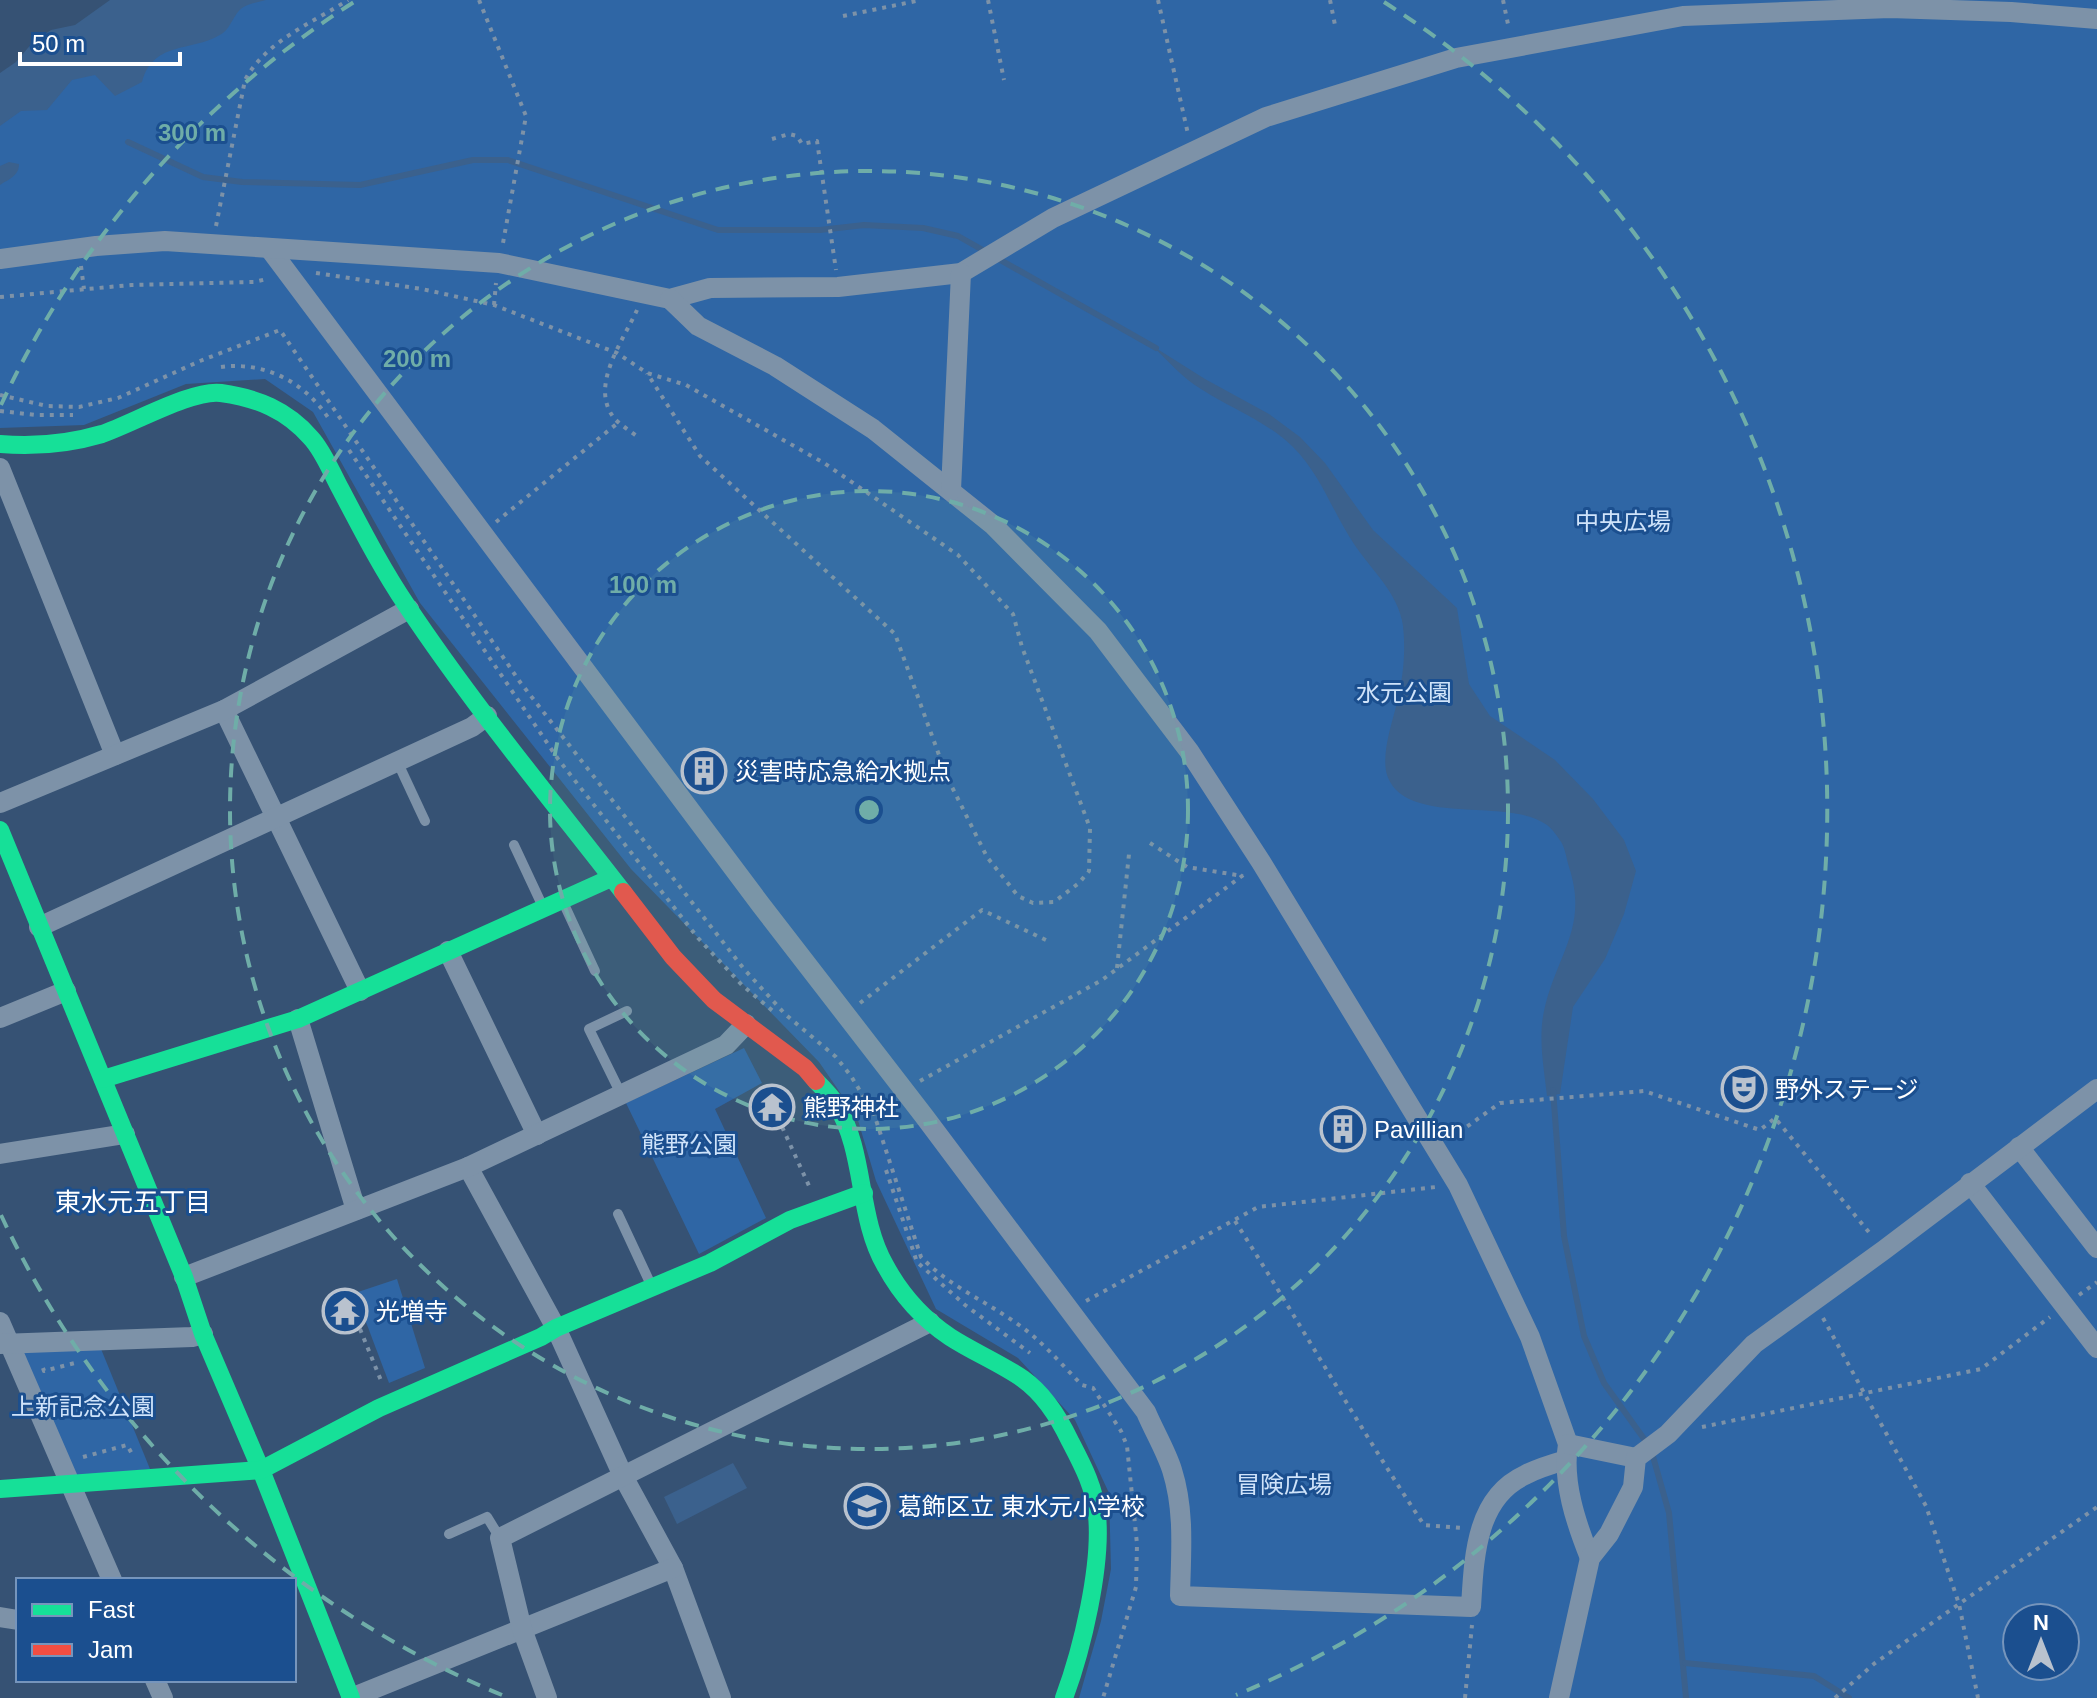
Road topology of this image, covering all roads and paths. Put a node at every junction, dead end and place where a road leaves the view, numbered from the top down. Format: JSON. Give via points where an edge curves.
{"nodes":[{"id":1,"x":348,"y":0,"type":"edge"},
{"id":2,"x":479,"y":0,"type":"edge"},
{"id":3,"x":921,"y":0,"type":"edge"},
{"id":4,"x":988,"y":0,"type":"edge"},
{"id":5,"x":1158,"y":0,"type":"edge"},
{"id":6,"x":1330,"y":0,"type":"edge"},
{"id":7,"x":1503,"y":0,"type":"edge"},
{"id":8,"x":1968,"y":5,"type":"edge"},
{"id":9,"x":843,"y":16,"type":"dead end"},
{"id":10,"x":2097,"y":19,"type":"edge"},
{"id":11,"x":1335,"y":25,"type":"dead end"},
{"id":12,"x":1513,"y":48,"type":"junction"},
{"id":13,"x":1004,"y":80,"type":"dead end"},
{"id":14,"x":772,"y":139,"type":"dead end"},
{"id":15,"x":1191,"y":150,"type":"junction"},
{"id":16,"x":515,"y":178,"type":"dead end"},
{"id":17,"x":213,"y":244,"type":"junction"},
{"id":18,"x":269,"y":248,"type":"junction"},
{"id":19,"x":0,"y":259,"type":"edge"},
{"id":20,"x":961,"y":273,"type":"junction"},
{"id":21,"x":838,"y":287,"type":"junction"},
{"id":22,"x":645,"y":294,"type":"junction"},
{"id":23,"x":670,"y":299,"type":"junction"},
{"id":24,"x":647,"y":373,"type":"joint"},
{"id":25,"x":619,"y":422,"type":"junction"},
{"id":26,"x":639,"y":438,"type":"dead end"},
{"id":27,"x":1,"y":455,"type":"edge"},
{"id":28,"x":951,"y":490,"type":"junction"},
{"id":29,"x":481,"y":533,"type":"junction"},
{"id":30,"x":409,"y":609,"type":"junction"},
{"id":31,"x":224,"y":710,"type":"junction"},
{"id":32,"x":487,"y":716,"type":"junction"},
{"id":33,"x":115,"y":755,"type":"junction"},
{"id":34,"x":397,"y":761,"type":"junction"},
{"id":35,"x":0,"y":803,"type":"edge"},
{"id":36,"x":275,"y":817,"type":"junction"},
{"id":37,"x":425,"y":821,"type":"dead end"},
{"id":38,"x":0,"y":830,"type":"edge"},
{"id":39,"x":1150,"y":843,"type":"dead end"},
{"id":40,"x":514,"y":845,"type":"dead end"},
{"id":41,"x":1129,"y":854,"type":"dead end"},
{"id":42,"x":1261,"y":862,"type":"junction"},
{"id":43,"x":1243,"y":876,"type":"junction"},
{"id":44,"x":611,"y":878,"type":"junction"},
{"id":45,"x":563,"y":900,"type":"junction"},
{"id":46,"x":544,"y":908,"type":"junction"},
{"id":47,"x":39,"y":927,"type":"junction"},
{"id":48,"x":1048,"y":941,"type":"dead end"},
{"id":49,"x":448,"y":951,"type":"junction"},
{"id":50,"x":1117,"y":968,"type":"junction"},
{"id":51,"x":595,"y":971,"type":"dead end"},
{"id":52,"x":66,"y":991,"type":"junction"},
{"id":53,"x":360,"y":991,"type":"junction"},
{"id":54,"x":627,"y":1011,"type":"dead end"},
{"id":55,"x":845,"y":1014,"type":"junction"},
{"id":56,"x":0,"y":1018,"type":"edge"},
{"id":57,"x":298,"y":1019,"type":"junction"},
{"id":58,"x":746,"y":1024,"type":"junction"},
{"id":59,"x":103,"y":1079,"type":"junction"},
{"id":60,"x":2097,"y":1089,"type":"edge"},
{"id":61,"x":904,"y":1090,"type":"junction"},
{"id":62,"x":621,"y":1094,"type":"junction"},
{"id":63,"x":778,"y":1118,"type":"dead end"},
{"id":64,"x":125,"y":1134,"type":"junction"},
{"id":65,"x":537,"y":1135,"type":"junction"},
{"id":66,"x":2019,"y":1147,"type":"junction"},
{"id":67,"x":1436,"y":1149,"type":"junction"},
{"id":68,"x":0,"y":1154,"type":"edge"},
{"id":69,"x":468,"y":1167,"type":"junction"},
{"id":70,"x":1970,"y":1183,"type":"junction"},
{"id":71,"x":1458,"y":1185,"type":"junction"},
{"id":72,"x":864,"y":1193,"type":"junction"},
{"id":73,"x":819,"y":1209,"type":"junction"},
{"id":74,"x":356,"y":1210,"type":"junction"},
{"id":75,"x":618,"y":1214,"type":"dead end"},
{"id":76,"x":1235,"y":1221,"type":"junction"},
{"id":77,"x":2097,"y":1248,"type":"edge"},
{"id":78,"x":1884,"y":1250,"type":"junction"},
{"id":79,"x":184,"y":1277,"type":"junction"},
{"id":80,"x":2097,"y":1282,"type":"edge"},
{"id":81,"x":652,"y":1289,"type":"junction"},
{"id":82,"x":1814,"y":1301,"type":"junction"},
{"id":83,"x":2064,"y":1306,"type":"junction"},
{"id":84,"x":1070,"y":1310,"type":"junction"},
{"id":85,"x":0,"y":1322,"type":"edge"},
{"id":86,"x":930,"y":1322,"type":"junction"},
{"id":87,"x":556,"y":1328,"type":"junction"},
{"id":88,"x":360,"y":1329,"type":"dead end"},
{"id":89,"x":203,"y":1334,"type":"junction"},
{"id":90,"x":5,"y":1344,"type":"edge"},
{"id":91,"x":2097,"y":1348,"type":"edge"},
{"id":92,"x":1865,"y":1393,"type":"junction"},
{"id":93,"x":391,"y":1403,"type":"junction"},
{"id":94,"x":1664,"y":1438,"type":"junction"},
{"id":95,"x":1567,"y":1452,"type":"junction"},
{"id":96,"x":1639,"y":1456,"type":"junction"},
{"id":97,"x":261,"y":1470,"type":"junction"},
{"id":98,"x":624,"y":1478,"type":"junction"},
{"id":99,"x":71,"y":1484,"type":"junction"},
{"id":100,"x":0,"y":1489,"type":"edge"},
{"id":101,"x":2097,"y":1507,"type":"edge"},
{"id":102,"x":1480,"y":1529,"type":"junction"},
{"id":103,"x":449,"y":1534,"type":"dead end"},
{"id":104,"x":500,"y":1538,"type":"junction"},
{"id":105,"x":1590,"y":1558,"type":"junction"},
{"id":106,"x":673,"y":1568,"type":"junction"},
{"id":107,"x":111,"y":1578,"type":"edge"},
{"id":108,"x":1959,"y":1604,"type":"junction"},
{"id":109,"x":1471,"y":1607,"type":"junction"},
{"id":110,"x":522,"y":1629,"type":"junction"},
{"id":111,"x":351,"y":1698,"type":"edge"},
{"id":112,"x":547,"y":1698,"type":"edge"},
{"id":113,"x":721,"y":1698,"type":"edge"},
{"id":114,"x":1064,"y":1698,"type":"edge"},
{"id":115,"x":1465,"y":1698,"type":"edge"},
{"id":116,"x":1559,"y":1698,"type":"edge"},
{"id":117,"x":1835,"y":1698,"type":"edge"},
{"id":118,"x":1978,"y":1698,"type":"edge"}],
"edges":[{"from":1,"to":17,"type":"path","via":[[267,49],[245,80]]},
{"from":2,"to":16,"type":"path","via":[[526,116]]},
{"from":3,"to":9,"type":"path"},
{"from":4,"to":13,"type":"path"},
{"from":5,"to":15,"type":"path"},
{"from":6,"to":11,"type":"path"},
{"from":7,"to":12,"type":"path"},
{"from":8,"to":10,"type":"street"},
{"from":8,"to":12,"type":"street","via":[[1683,16]]},
{"from":12,"to":15,"type":"street","via":[[1456,58],[1266,117]]},
{"from":14,"to":21,"type":"path","via":[[789,134],[802,144],[817,141]]},
{"from":15,"to":20,"type":"street","via":[[1053,218]]},
{"from":17,"to":18,"type":"street"},
{"from":17,"to":19,"type":"street","via":[[165,241]]},
{"from":18,"to":22,"type":"street","via":[[499,263]]},
{"from":18,"to":29,"type":"street"},
{"from":20,"to":21,"type":"street"},
{"from":20,"to":28,"type":"street"},
{"from":21,"to":23,"type":"street","via":[[710,288]]},
{"from":22,"to":23,"type":"street"},
{"from":22,"to":25,"type":"path","via":[[604,383]]},
{"from":23,"to":28,"type":"street","via":[[698,326],[775,366],[873,429]]},
{"from":24,"to":24,"type":"path","via":[[700,456],[895,634],[947,777],[1001,876],[1018,896],[1033,903],[1054,902],[1066,894],[1089,871],[1090,828],[1013,614],[958,555],[824,463],[686,385]]},
{"from":25,"to":26,"type":"path"},
{"from":25,"to":29,"type":"path"},
{"from":27,"to":30,"type":"street","via":[[82,441],[201,394],[218,392],[263,402],[313,439]]},
{"from":27,"to":33,"type":"street"},
{"from":28,"to":42,"type":"street","via":[[1098,631],[1189,751]]},
{"from":29,"to":55,"type":"street"},
{"from":30,"to":31,"type":"street"},
{"from":30,"to":32,"type":"street"},
{"from":31,"to":33,"type":"street"},
{"from":31,"to":36,"type":"street"},
{"from":32,"to":34,"type":"street"},
{"from":32,"to":44,"type":"street"},
{"from":33,"to":35,"type":"street"},
{"from":34,"to":36,"type":"street"},
{"from":34,"to":37,"type":"lane"},
{"from":36,"to":47,"type":"street"},
{"from":36,"to":53,"type":"street"},
{"from":38,"to":47,"type":"street"},
{"from":39,"to":43,"type":"path","via":[[1187,867]]},
{"from":40,"to":46,"type":"lane"},
{"from":41,"to":50,"type":"path"},
{"from":42,"to":43,"type":"path"},
{"from":42,"to":67,"type":"street"},
{"from":43,"to":50,"type":"path"},
{"from":44,"to":45,"type":"street"},
{"from":44,"to":58,"type":"street","via":[[693,980]]},
{"from":45,"to":46,"type":"street"},
{"from":45,"to":51,"type":"lane"},
{"from":46,"to":49,"type":"street"},
{"from":47,"to":52,"type":"street"},
{"from":48,"to":55,"type":"path","via":[[982,910]]},
{"from":49,"to":53,"type":"street"},
{"from":49,"to":65,"type":"street"},
{"from":50,"to":61,"type":"path"},
{"from":52,"to":56,"type":"street"},
{"from":52,"to":59,"type":"street"},
{"from":53,"to":57,"type":"street"},
{"from":54,"to":62,"type":"lane","via":[[589,1029]]},
{"from":55,"to":61,"type":"street"},
{"from":57,"to":59,"type":"street"},
{"from":57,"to":74,"type":"street"},
{"from":58,"to":62,"type":"street","via":[[726,1045]]},
{"from":58,"to":72,"type":"street","via":[[805,1068],[836,1104],[852,1137]]},
{"from":59,"to":64,"type":"street"},
{"from":60,"to":66,"type":"street"},
{"from":61,"to":84,"type":"street"},
{"from":62,"to":65,"type":"street"},
{"from":63,"to":73,"type":"path"},
{"from":64,"to":68,"type":"street"},
{"from":64,"to":79,"type":"street"},
{"from":65,"to":69,"type":"street"},
{"from":66,"to":70,"type":"street"},
{"from":66,"to":77,"type":"street"},
{"from":67,"to":71,"type":"street"},
{"from":67,"to":78,"type":"path","via":[[1500,1103],[1644,1091],[1760,1130],[1775,1118]]},
{"from":69,"to":74,"type":"street"},
{"from":69,"to":87,"type":"street"},
{"from":70,"to":78,"type":"street"},
{"from":70,"to":83,"type":"street"},
{"from":71,"to":76,"type":"path","via":[[1258,1207]]},
{"from":71,"to":95,"type":"street","via":[[1530,1337]]},
{"from":72,"to":73,"type":"street"},
{"from":72,"to":86,"type":"street","via":[[884,1264]]},
{"from":73,"to":81,"type":"street"},
{"from":74,"to":79,"type":"street"},
{"from":75,"to":81,"type":"lane"},
{"from":76,"to":84,"type":"path"},
{"from":76,"to":102,"type":"path","via":[[1424,1525]]},
{"from":78,"to":82,"type":"street"},
{"from":79,"to":89,"type":"street"},
{"from":80,"to":83,"type":"path"},
{"from":81,"to":87,"type":"street"},
{"from":82,"to":92,"type":"path"},
{"from":82,"to":94,"type":"street","via":[[1754,1344]]},
{"from":83,"to":91,"type":"street"},
{"from":83,"to":92,"type":"path","via":[[1981,1369]]},
{"from":84,"to":109,"type":"street","via":[[1146,1412],[1171,1466],[1182,1528],[1180,1596]]},
{"from":85,"to":90,"type":"street"},
{"from":86,"to":98,"type":"street"},
{"from":86,"to":114,"type":"street","via":[[1024,1380],[1044,1399],[1087,1474],[1097,1513],[1097,1562]]},
{"from":87,"to":93,"type":"street"},
{"from":87,"to":98,"type":"street"},
{"from":88,"to":93,"type":"path"},
{"from":89,"to":90,"type":"street"},
{"from":89,"to":97,"type":"street"},
{"from":90,"to":99,"type":"street"},
{"from":92,"to":94,"type":"path"},
{"from":92,"to":108,"type":"path","via":[[1926,1506]]},
{"from":93,"to":97,"type":"street"},
{"from":94,"to":96,"type":"street"},
{"from":95,"to":96,"type":"street"},
{"from":95,"to":102,"type":"street","via":[[1505,1487]]},
{"from":95,"to":105,"type":"street","via":[[1576,1524]]},
{"from":96,"to":105,"type":"street","via":[[1633,1487]]},
{"from":97,"to":99,"type":"street"},
{"from":97,"to":111,"type":"street"},
{"from":98,"to":104,"type":"street"},
{"from":98,"to":106,"type":"street"},
{"from":99,"to":100,"type":"street"},
{"from":99,"to":107,"type":"street"},
{"from":101,"to":108,"type":"path"},
{"from":102,"to":109,"type":"street"},
{"from":103,"to":104,"type":"lane","via":[[487,1517]]},
{"from":104,"to":110,"type":"street"},
{"from":105,"to":116,"type":"street"},
{"from":106,"to":110,"type":"street"},
{"from":106,"to":113,"type":"street"},
{"from":108,"to":117,"type":"path"},
{"from":108,"to":118,"type":"path"},
{"from":109,"to":115,"type":"path"},
{"from":110,"to":111,"type":"street"},
{"from":110,"to":112,"type":"street"}]}
